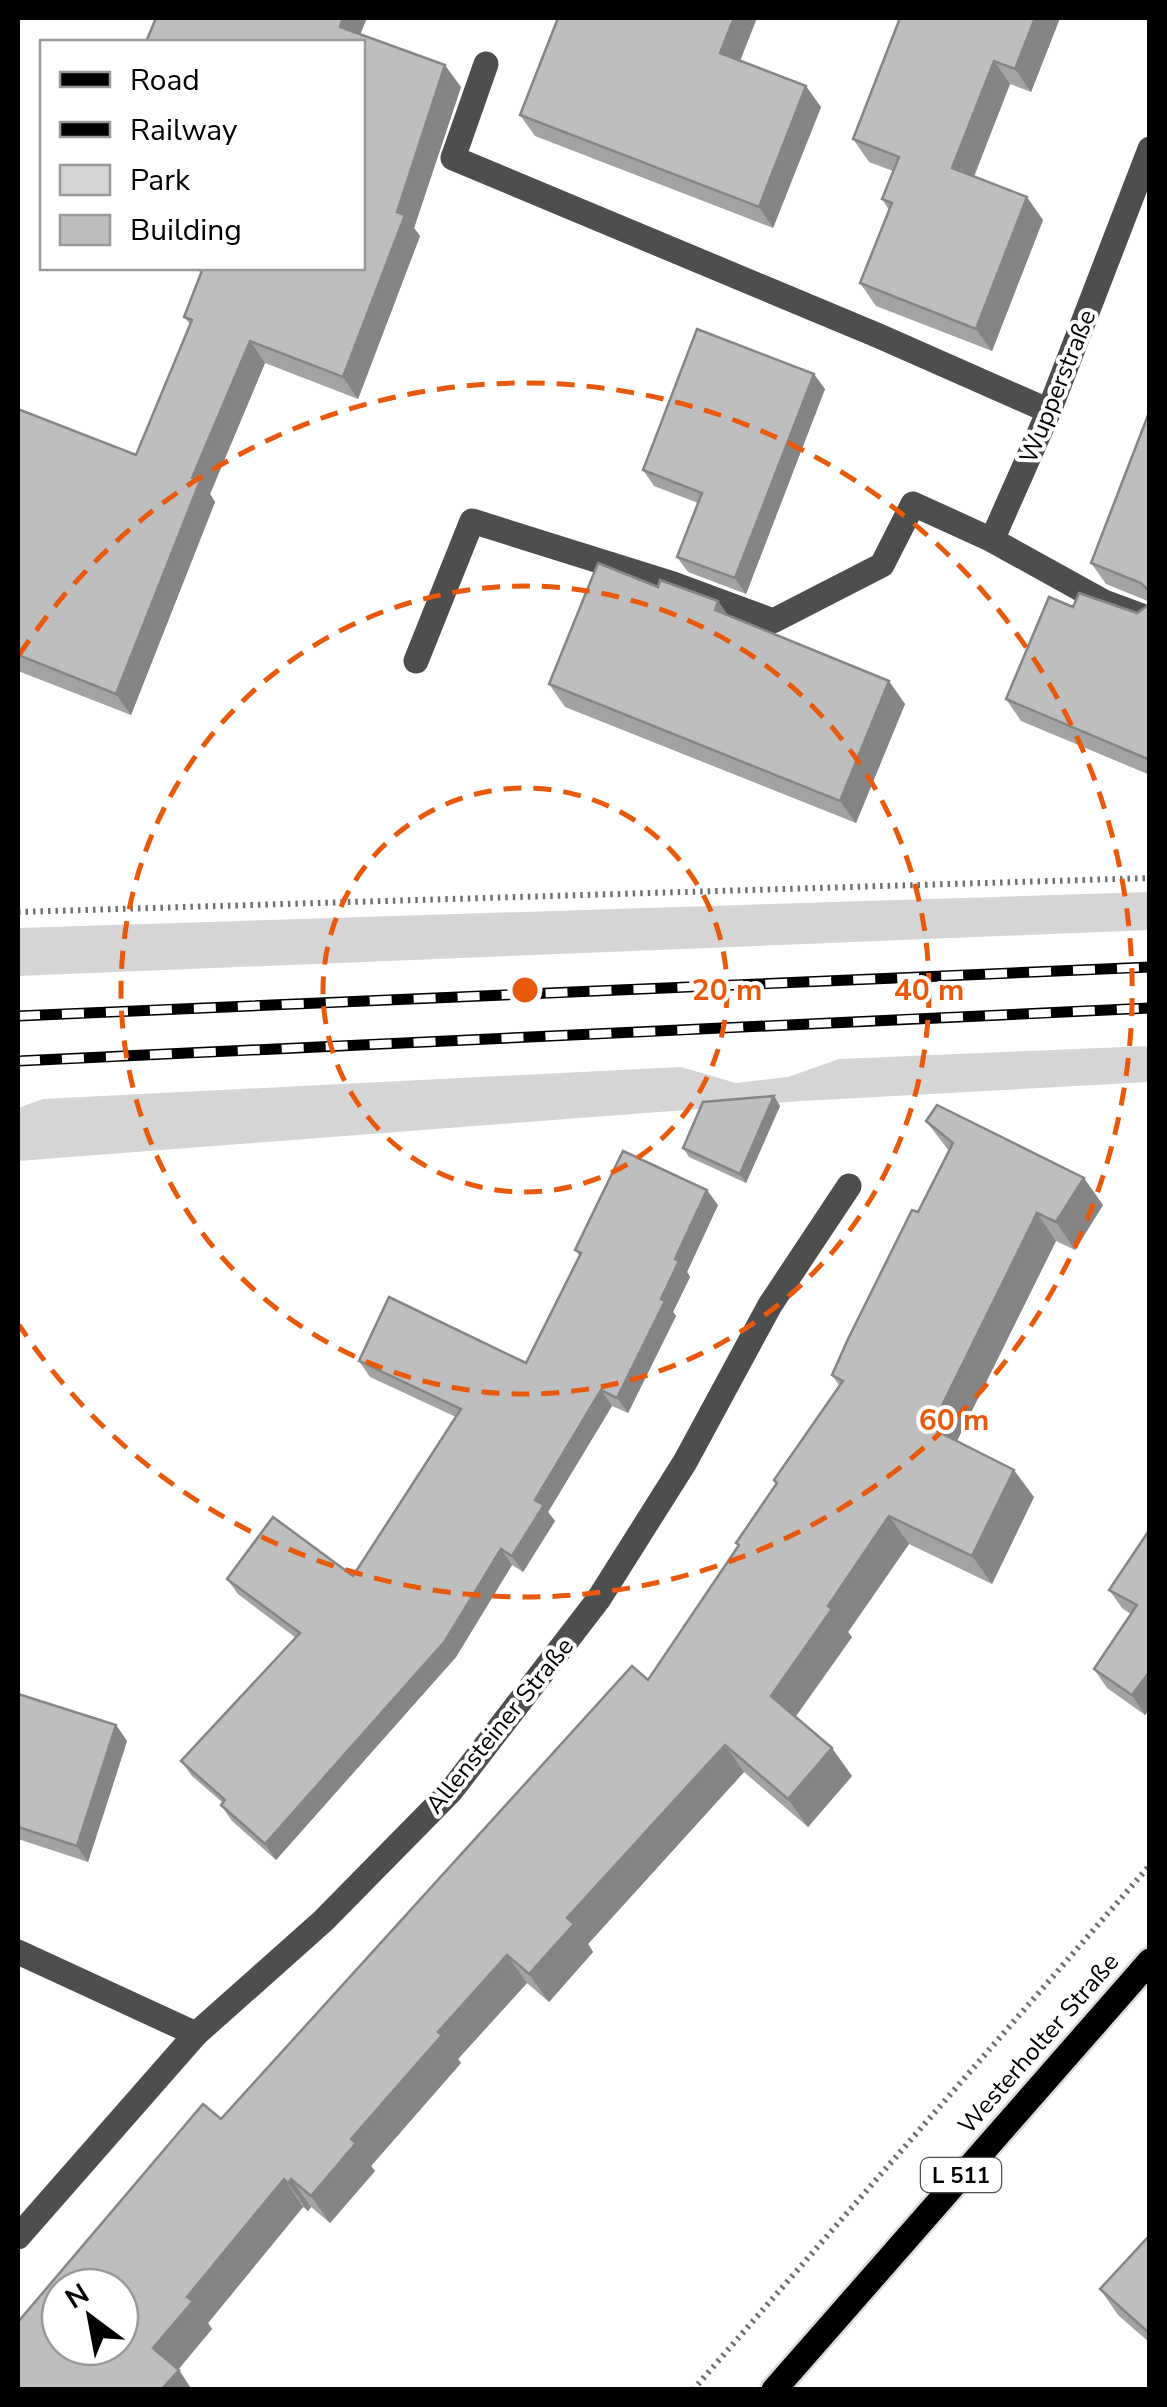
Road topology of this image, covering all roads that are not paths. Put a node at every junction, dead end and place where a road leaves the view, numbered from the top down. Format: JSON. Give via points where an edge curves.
{"nodes":[{"id":1,"x":486,"y":64,"type":"dead end"},
{"id":2,"x":1150,"y":150,"type":"edge"},
{"id":3,"x":1138,"y":217,"type":"edge"},
{"id":4,"x":1049,"y":411,"type":"junction"},
{"id":5,"x":992,"y":540,"type":"junction"},
{"id":6,"x":1150,"y":620,"type":"edge"},
{"id":7,"x":416,"y":661,"type":"dead end"},
{"id":8,"x":849,"y":1186,"type":"dead end"},
{"id":9,"x":18,"y":1952,"type":"edge"},
{"id":10,"x":1150,"y":1961,"type":"edge"},
{"id":11,"x":196,"y":2034,"type":"junction"},
{"id":12,"x":18,"y":2237,"type":"edge"},
{"id":13,"x":774,"y":2390,"type":"edge"}],
"edges":[{"from":1,"to":4,"type":"street","via":[[453,158]]},
{"from":2,"to":3,"type":"street","name":"Wupperstraße"},
{"from":3,"to":4,"type":"street","name":"Wupperstraße"},
{"from":4,"to":5,"type":"street","name":"Wupperstraße"},
{"from":5,"to":6,"type":"street"},
{"from":5,"to":7,"type":"street","via":[[914,504],[882,564],[773,621],[472,521]]},
{"from":8,"to":11,"type":"street","name":"Allensteiner Straße","via":[[770,1306],[685,1462],[598,1600],[474,1762],[324,1922]]},
{"from":9,"to":11,"type":"street"},
{"from":10,"to":13,"type":"main road","name":"Westerholter Straße","number":"L 511"},
{"from":11,"to":12,"type":"street","name":"Allensteiner Straße"}]}
